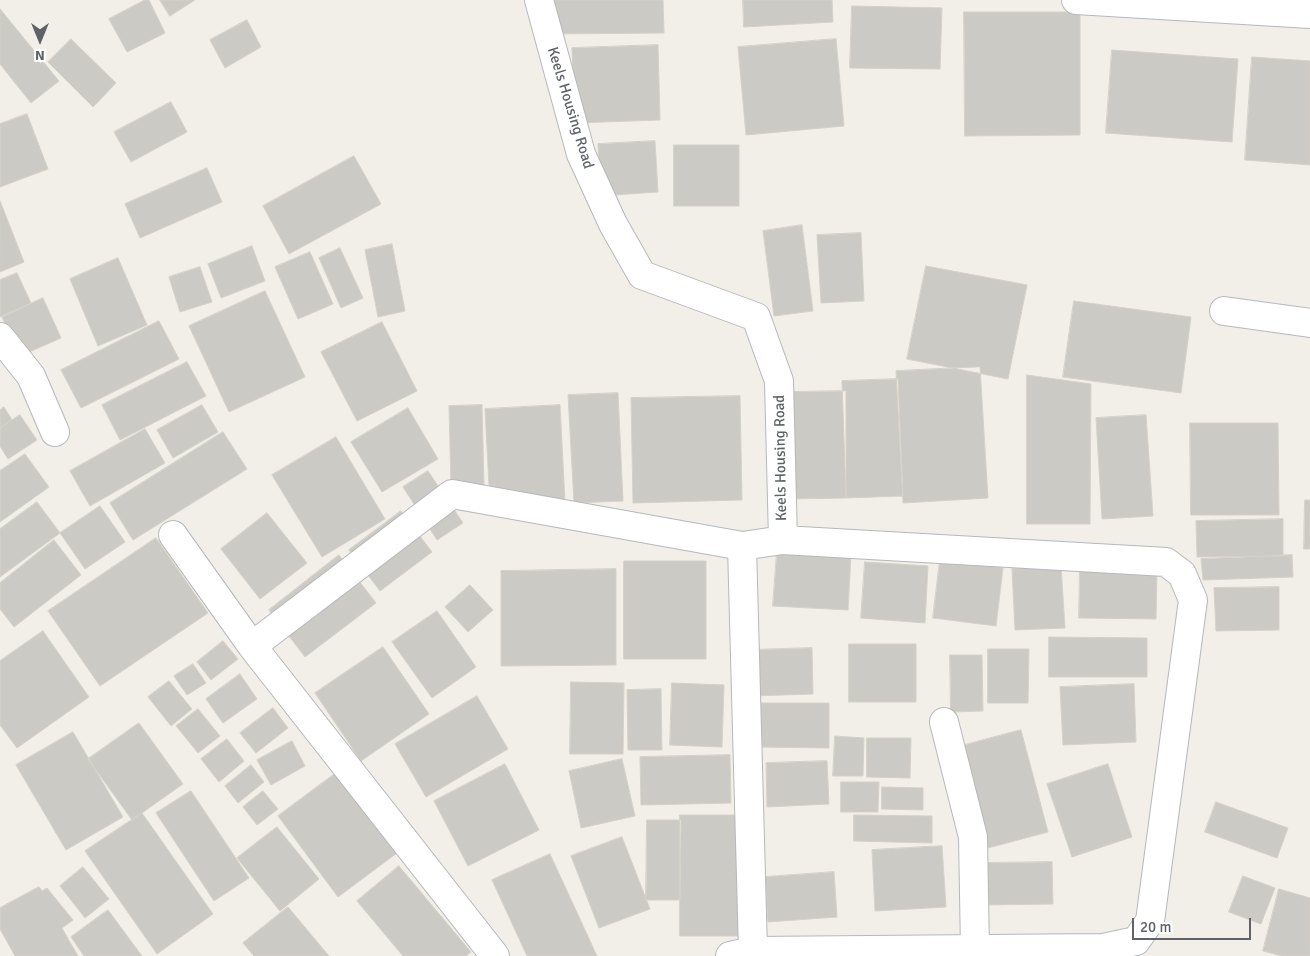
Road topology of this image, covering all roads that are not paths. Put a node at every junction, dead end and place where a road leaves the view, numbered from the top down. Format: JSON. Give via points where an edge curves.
{"nodes":[{"id":1,"x":539,"y":0,"type":"edge"},
{"id":2,"x":1076,"y":0,"type":"edge"},
{"id":3,"x":1310,"y":14,"type":"edge"},
{"id":4,"x":1224,"y":312,"type":"dead end"},
{"id":5,"x":1310,"y":323,"type":"edge"},
{"id":6,"x":0,"y":337,"type":"edge"},
{"id":7,"x":55,"y":432,"type":"dead end"},
{"id":8,"x":173,"y":535,"type":"dead end"},
{"id":9,"x":783,"y":540,"type":"junction"},
{"id":10,"x":742,"y":546,"type":"junction"},
{"id":11,"x":252,"y":646,"type":"junction"},
{"id":12,"x":944,"y":722,"type":"dead end"},
{"id":13,"x":974,"y":950,"type":"junction"},
{"id":14,"x":742,"y":954,"type":"edge"},
{"id":15,"x":495,"y":956,"type":"edge"}],
"edges":[{"from":1,"to":9,"type":"street","name":"Keels Housing Road","via":[[581,154],[613,224],[642,275],[756,317],[779,380]]},
{"from":2,"to":3,"type":"street"},
{"from":4,"to":5,"type":"street"},
{"from":6,"to":7,"type":"street","via":[[31,376]]},
{"from":8,"to":11,"type":"street"},
{"from":9,"to":10,"type":"street"},
{"from":9,"to":13,"type":"street","via":[[1166,562],[1182,574],[1193,600],[1150,921],[1136,941],[1103,948]]},
{"from":10,"to":11,"type":"street","via":[[452,494]]},
{"from":10,"to":14,"type":"street"},
{"from":11,"to":15,"type":"street"},
{"from":12,"to":13,"type":"street","via":[[972,837]]},
{"from":13,"to":14,"type":"street"}]}
